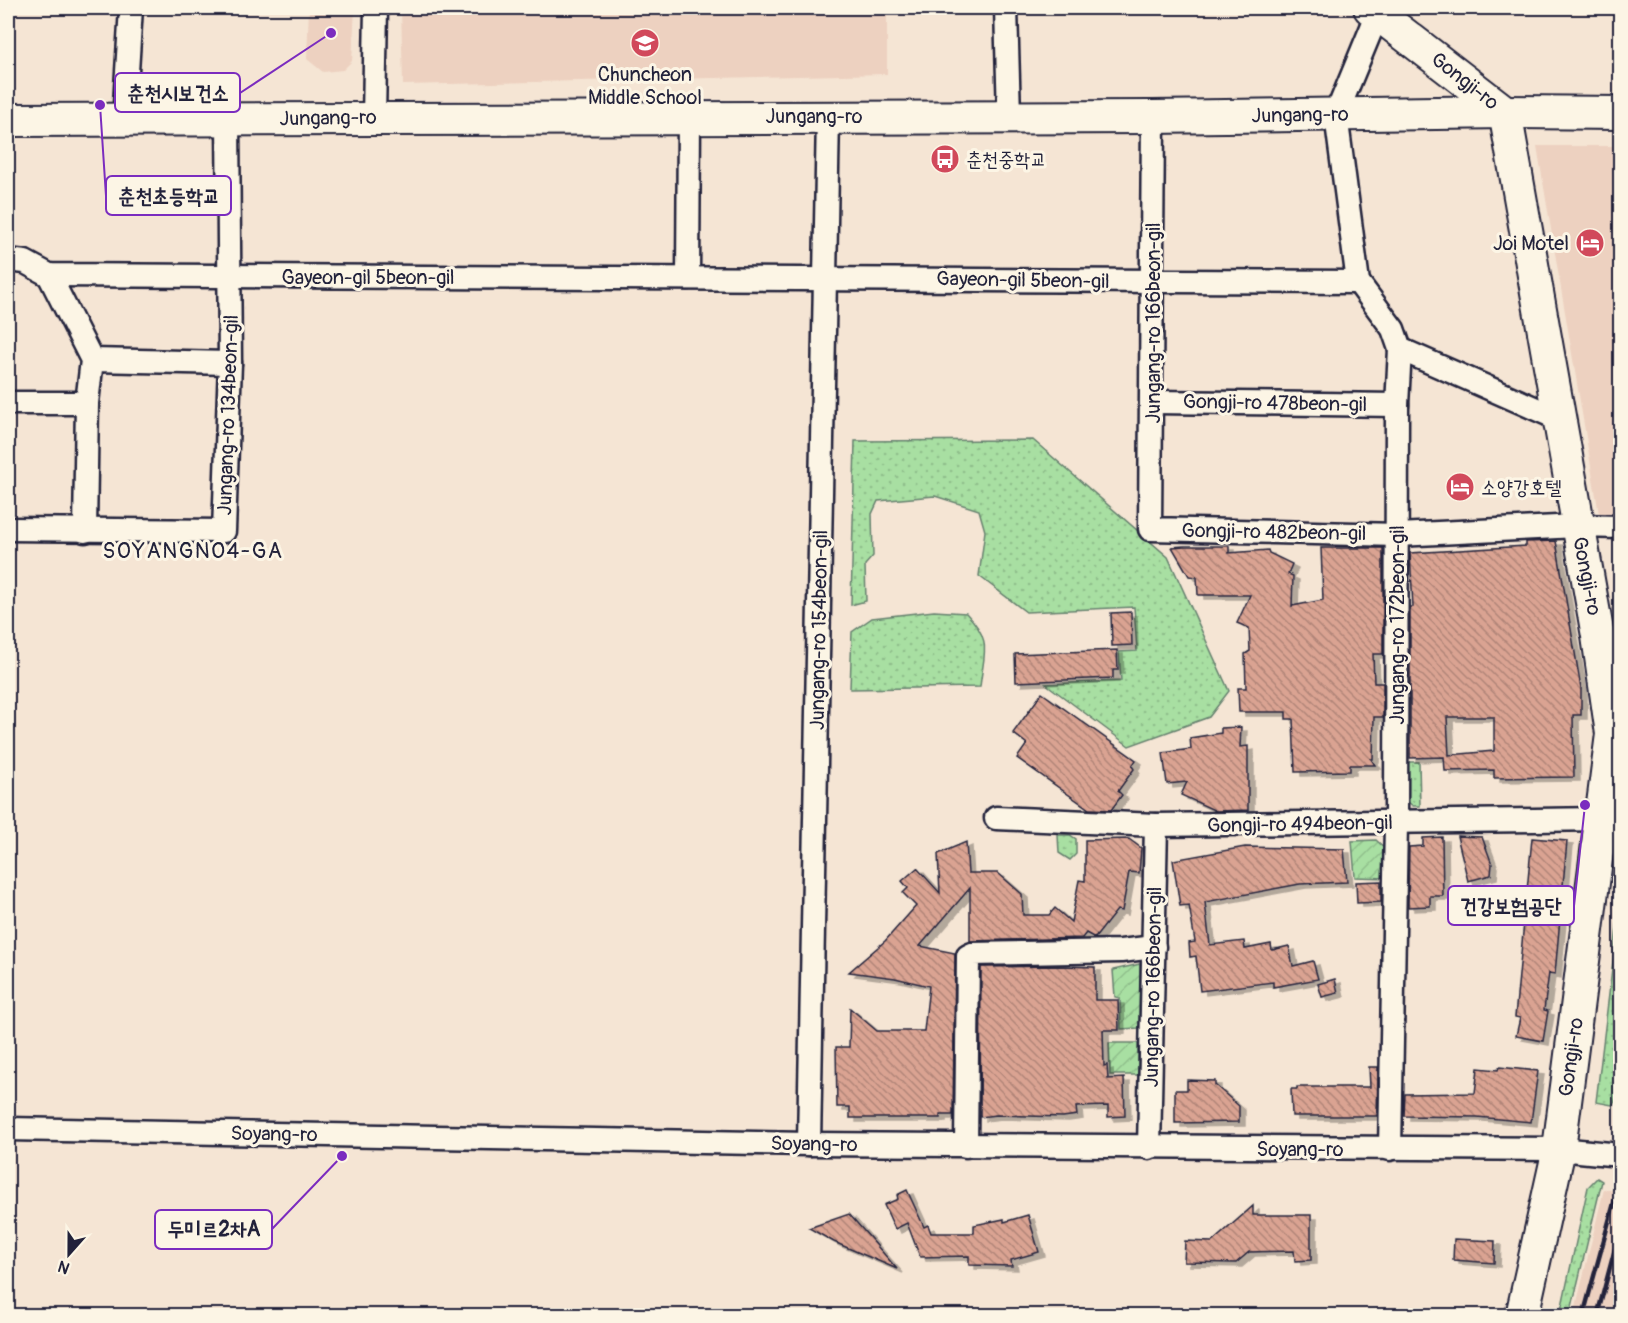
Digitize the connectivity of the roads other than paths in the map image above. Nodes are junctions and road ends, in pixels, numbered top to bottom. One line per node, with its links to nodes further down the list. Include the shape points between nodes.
1 (131, 8): 13 (street)
2 (376, 8): 12 (street)
3 (1006, 8): 10 (street)
4 (1376, 9): 5 (street, Gongji-ro); 7 (street)
5 (1505, 111): 6 (street, Jungang-ro); 7 (street, Jungang-ro); 30 (street, Gongji-ro)
6 (1620, 114)
7 (1336, 115): 11 (street, Jungang-ro); 22 (street, Jungang-ro 172beon-gil)
8 (689, 116): 9 (street, Jungang-ro); 12 (street, Jungang-ro); 19 (street)
9 (828, 116): 10 (street, Jungang-ro); 20 (street, Jungang-ro 154beon-gil)
10 (1009, 116): 11 (street, Jungang-ro)
11 (1153, 117): 21 (street, Jungang-ro 166beon-gil)
12 (374, 118): 14 (street, Jungang-ro)
13 (124, 119): 14 (street, Jungang-ro); 15 (street, Jungang-ro)
14 (228, 119): 18 (street, Jungang-ro 134beon-gil)
15 (8, 120)
16 (8, 260): 17 (street, Gayeon-gil 5beon-gil, via 25,262)
17 (49, 275): 18 (street, Gayeon-gil 5beon-gil); 24 (street)
18 (231, 277): 19 (street, Gayeon-gil 5beon-gil); 25 (street, Jungang-ro 134beon-gil)
19 (687, 278): 20 (street, Gayeon-gil 5beon-gil)
20 (826, 278): 21 (street, Gayeon-gil 5beon-gil); 43 (street, Jungang-ro 154beon-gil)
21 (1154, 282): 22 (street, Gayeon-gil 5beon-gil); 26 (street, Jungang-ro 166beon-gil)
22 (1358, 282): 23 (street, Jungang-ro 172beon-gil, via 1393,329)
23 (1400, 349): 29 (street, Jungang-ro 172beon-gil); 30 (street)
24 (92, 360): 25 (street); 28 (street)
25 (230, 363): 35 (street, Jungang-ro 134beon-gil, via 224,531)
26 (1153, 402): 29 (street, Gongji-ro 478beon-gil); 34 (street, Jungang-ro 166beon-gil)
27 (8, 403): 28 (street)
28 (87, 403): 35 (street)
29 (1397, 405): 36 (street, Jungang-ro 172beon-gil)
30 (1559, 419): 31 (street, Gongji-ro)
31 (1577, 526): 32 (street, Gongji-ro 482beon-gil); 36 (street, Gongji-ro 482beon-gil); 38 (street, Gongji-ro, via 1612,734)
32 (1620, 527)
33 (8, 529): 35 (street, Jungang-ro 134beon-gil)
34 (1150, 529): 36 (street, Gongji-ro 482beon-gil)
35 (85, 531)
36 (1398, 535): 39 (street, Jungang-ro 172beon-gil)
37 (996, 818): 40 (street, Gongji-ro 494beon-gil)
38 (1603, 819): 39 (street, Gongji-ro 494beon-gil); 47 (street, Gongji-ro)
39 (1396, 823): 40 (street, Gongji-ro 494beon-gil); 46 (street, Jungang-ro 172beon-gil)
40 (1156, 825): 41 (street, Jungang-ro 166beon-gil)
41 (1154, 946): 44 (street, via 1121,951 968,956); 45 (street, Jungang-ro 166beon-gil)
42 (8, 1129): 43 (street, Soyang-ro)
43 (808, 1144): 44 (street, Soyang-ro)
44 (966, 1146): 45 (street, Soyang-ro)
45 (1149, 1148): 46 (street, Soyang-ro)
46 (1390, 1149): 47 (street, Soyang-ro)
47 (1558, 1149): 48 (street, Soyang-ro); 49 (street, Gongji-ro)
48 (1620, 1155)
49 (1522, 1316)

